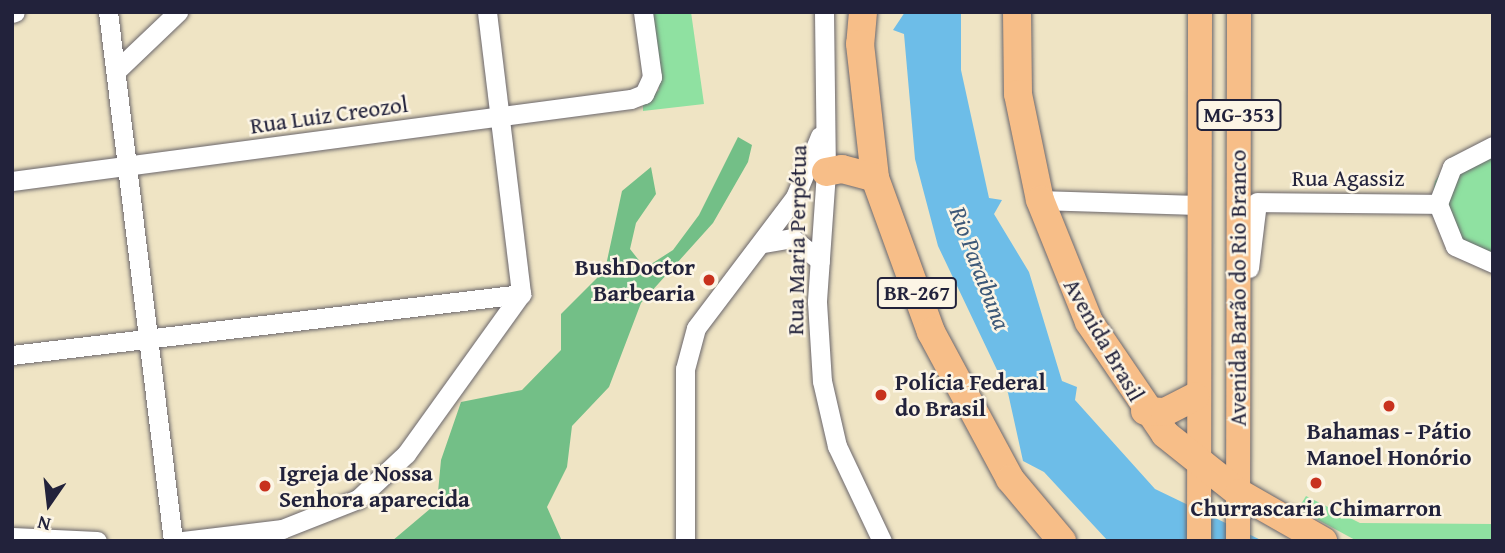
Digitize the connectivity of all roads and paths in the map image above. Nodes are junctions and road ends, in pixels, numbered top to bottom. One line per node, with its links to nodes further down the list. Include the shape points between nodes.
1 (108, 12): 10 (street)
2 (178, 12): 10 (street)
3 (487, 12): 11 (street)
4 (643, 12): 11 (street, Rua Luiz Creozol, via 649,87 631,99)
5 (824, 12): 12 (street, Rua Maria Perpétua)
6 (863, 12): 16 (highway, BR-267)
7 (1017, 12): 19 (highway, Avenida Brasil, via 1018,94)
8 (1200, 12): 22 (main road, Avenida Barão do Rio Branco)
9 (1239, 12): 27 (main road, Avenida Barão do Rio Branco / MG-353)
10 (116, 71): 14 (street)
11 (499, 115): 14 (street, Rua Luiz Creozol); 26 (street)
12 (824, 125): 15 (street, Rua Maria Perpétua); 18 (street)
13 (1493, 146): 20 (street, via 1452,167)
14 (127, 167): 17 (street, Rua Luiz Creozol); 28 (street)
15 (826, 172): 16 (highway, via 842,169); 21 (street, Rua Maria Perpétua)
16 (875, 178): 41 (highway, BR-267, via 931,331 979,426 1010,479)
17 (12, 181)
18 (795, 197): 21 (street, via 807,209); 23 (street)
19 (1040, 200): 22 (street); 31 (highway, Avenida Brasil, via 1089,322)
20 (1438, 204): 25 (street, via 1455,246); 27 (street, Rua Agassiz, via 1257,202 1247,307)
21 (824, 205): 24 (street, Rua Maria Perpétua)
22 (1196, 205): 30 (main road, Avenida Barão do Rio Branco)
23 (764, 243): 24 (street, via 792,238); 39 (street, via 696,328 688,359)
24 (820, 261): 40 (street, Rua Maria Perpétua, via 819,340 833,431)
25 (1493, 263)
26 (521, 294): 28 (street); 38 (street, via 406,454 358,499 282,529)
27 (1235, 337): 33 (main road, Avenida Barão do Rio Branco / MG-353)
28 (150, 339): 29 (street); 37 (street)
29 (12, 355)
30 (1195, 397): 31 (highway, via 1165,412); 32 (main road, Avenida Barão do Rio Branco)
31 (1145, 411): 32 (highway, Avenida Brasil)
32 (1198, 474): 33 (highway, Avenida Brasil); 42 (main road, Avenida Barão do Rio Branco)
33 (1239, 493): 34 (main road, Avenida Barão do Rio Branco / MG-353); 43 (highway, Avenida Brasil)
34 (1238, 531)
35 (12, 537): 36 (street)
36 (97, 541)
37 (173, 541)
38 (183, 541)
39 (685, 541)
40 (881, 541)
41 (1062, 541)
42 (1199, 541)
43 (1322, 541)

